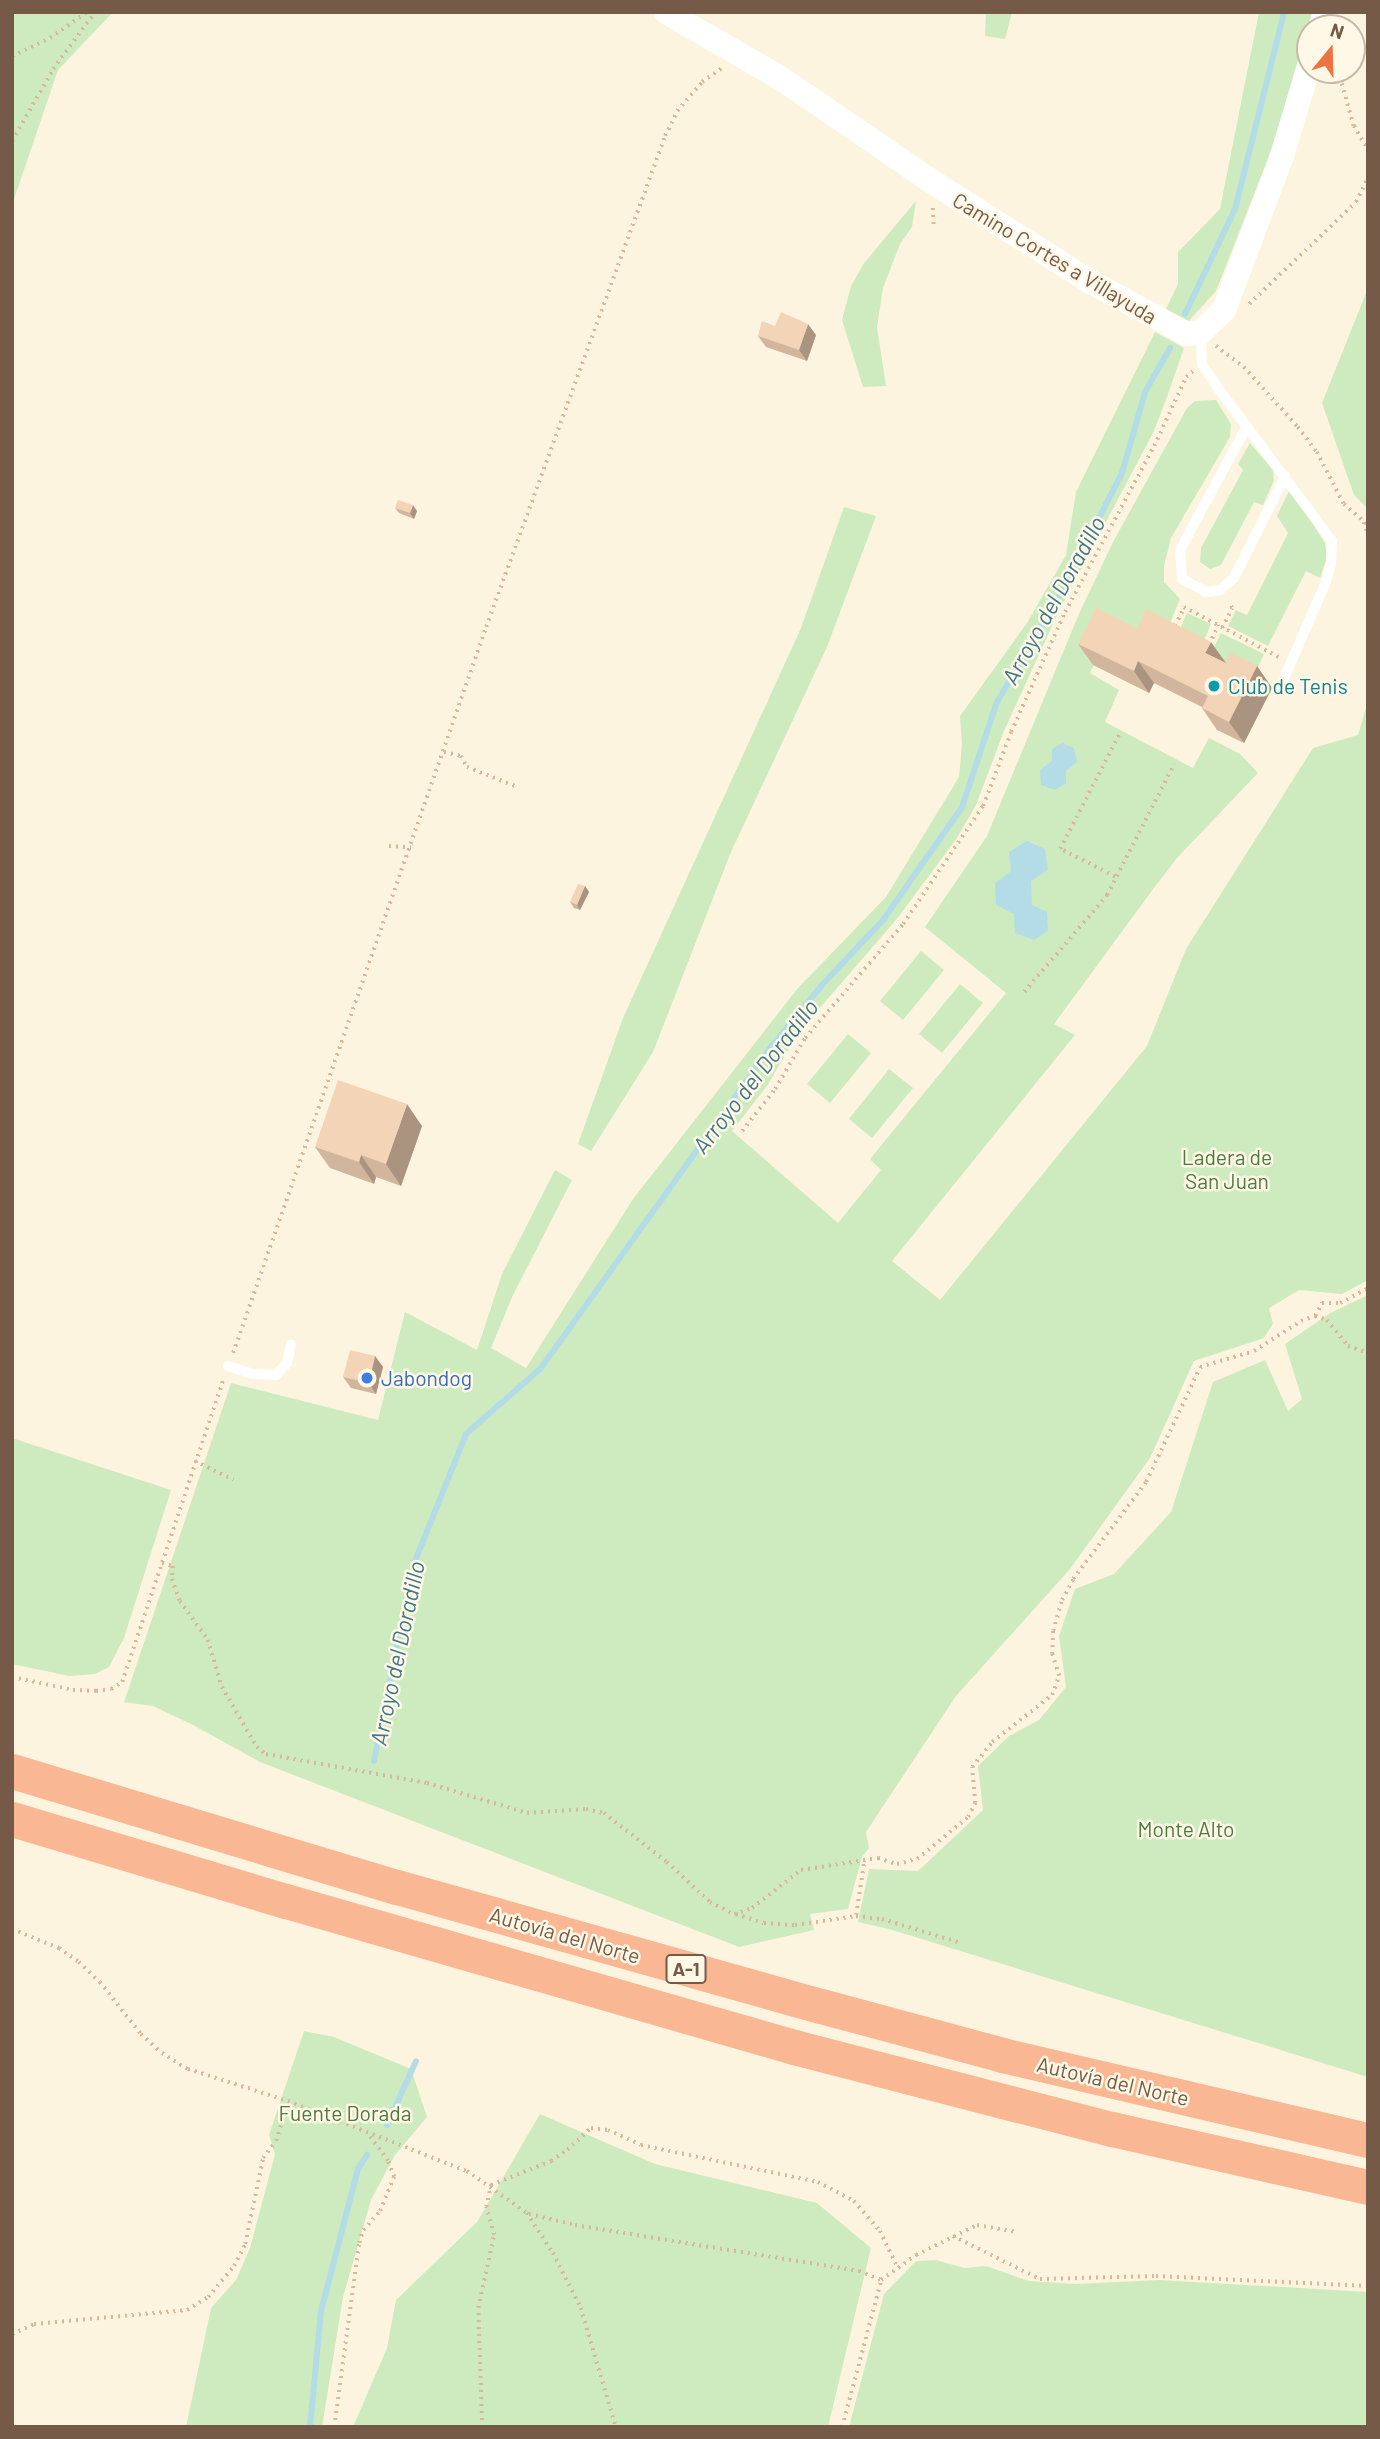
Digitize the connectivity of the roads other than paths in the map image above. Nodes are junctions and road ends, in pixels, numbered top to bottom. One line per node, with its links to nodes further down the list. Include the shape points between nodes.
1 (666, 12): 3 (street, Camino Cortes a Villayuda, via 743,55 1091,282 1174,330)
2 (1303, 84): 3 (street, via 1282,156 1224,310)
3 (1202, 335): 4 (lane, via 1202,364)
4 (1247, 426): 5 (lane); 5 (lane, via 1180,550 1182,579 1206,592 1220,590 1234,578)
5 (1285, 476): 6 (lane, via 1332,541 1326,582)
6 (1285, 676)
7 (291, 1344): 8 (lane, via 287,1363 276,1375)
8 (228, 1366)
9 (12, 1772): 11 (highway, Autovía del Norte / A-1, via 795,1999 1002,2055)
10 (12, 1819): 12 (highway, A-1, via 794,2047 1098,2125)
11 (1368, 2140)
12 (1368, 2187)

